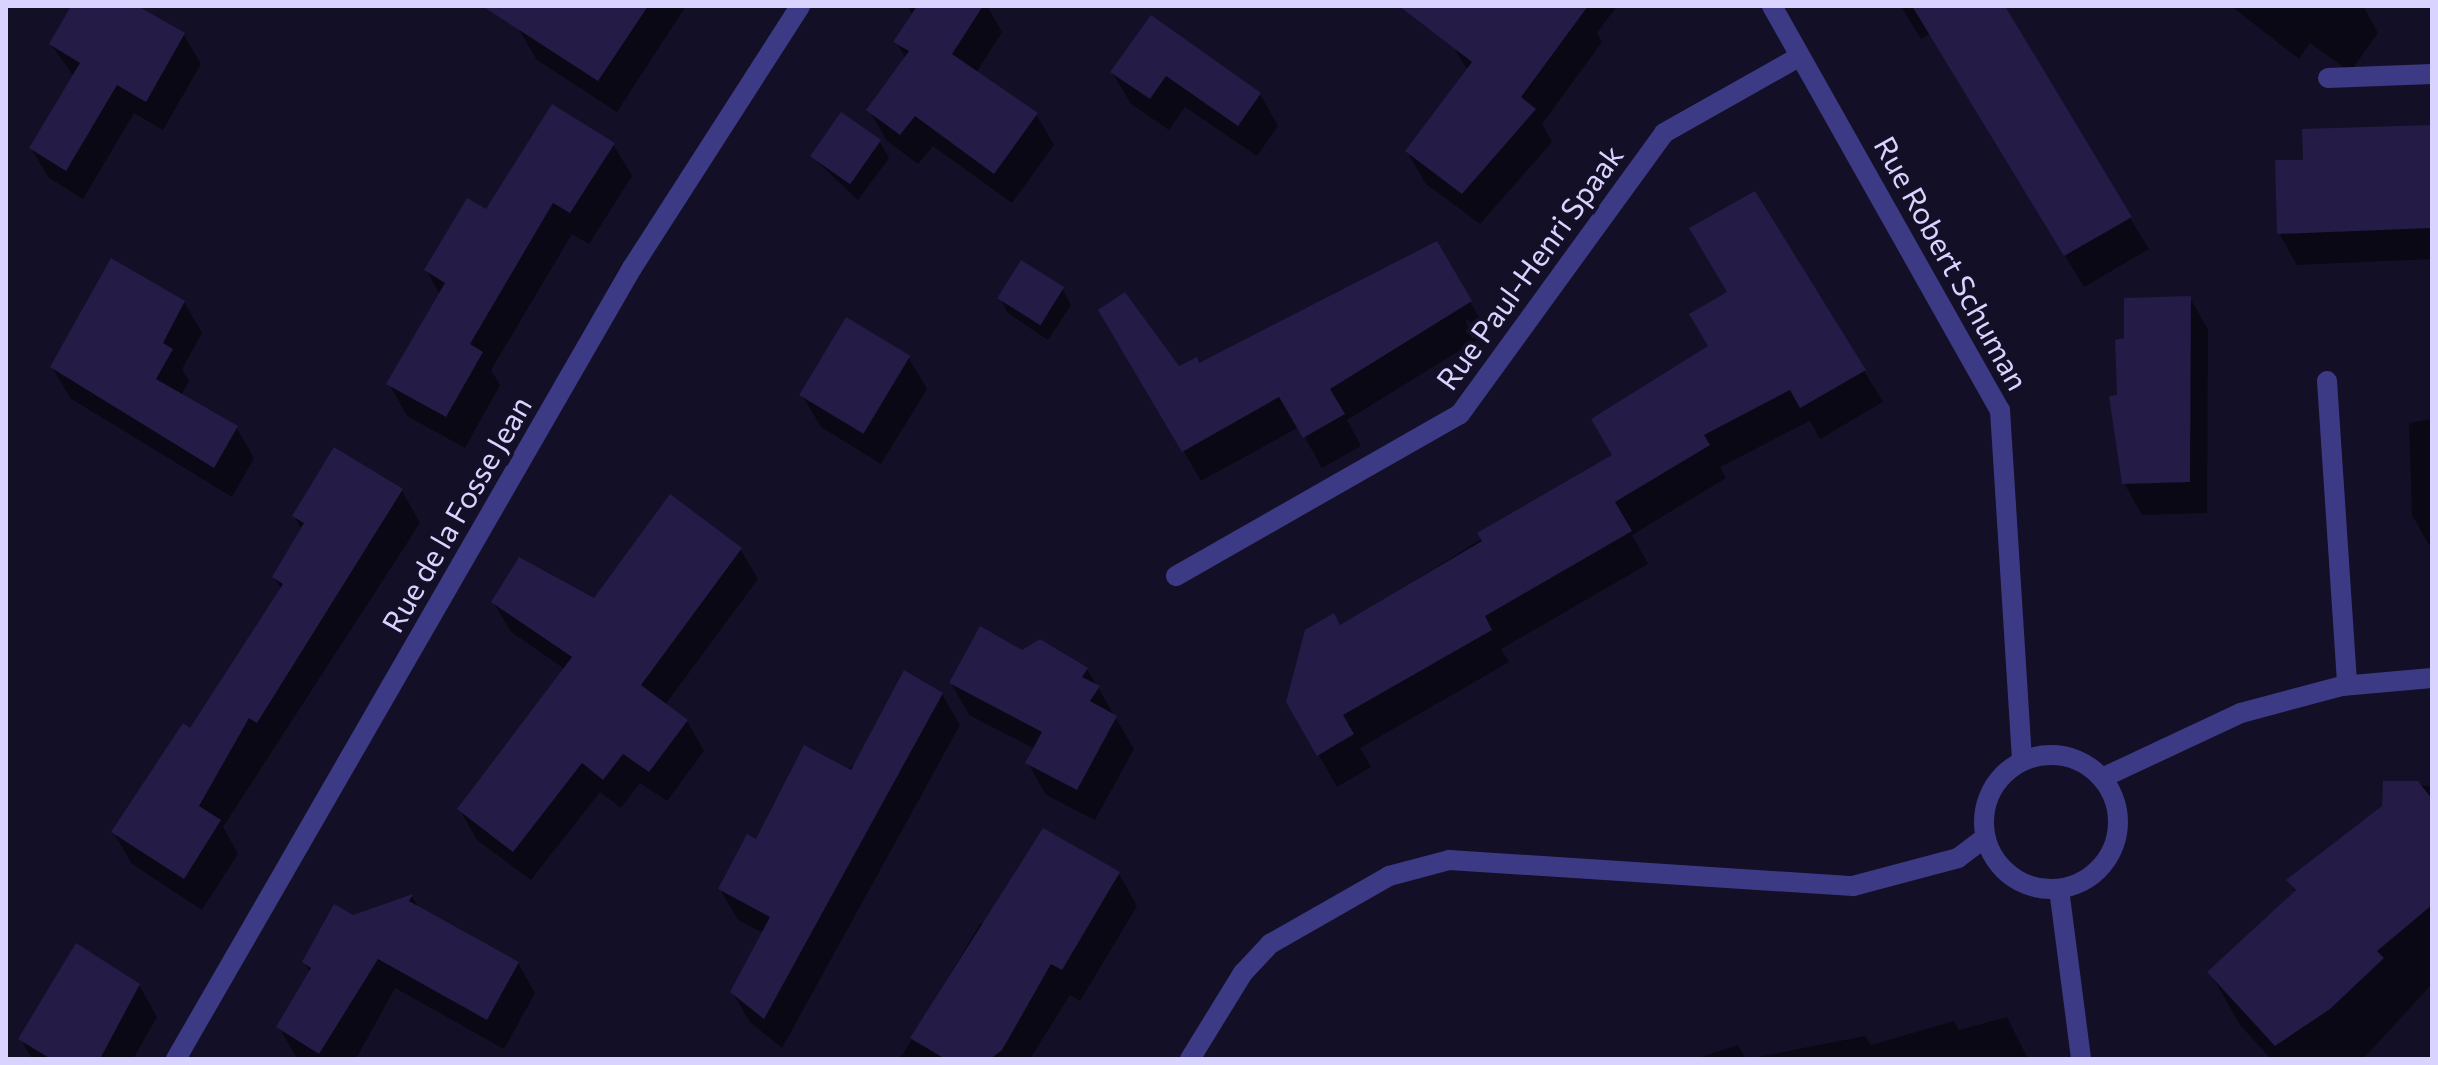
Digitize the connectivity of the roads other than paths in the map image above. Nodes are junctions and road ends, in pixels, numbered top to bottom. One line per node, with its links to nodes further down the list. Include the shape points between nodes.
1 (800, 6): 14 (street, Rue de la Fosse Jean, via 632,268)
2 (1772, 6): 3 (street, Rue Robert Schuman)
3 (1799, 57): 7 (street, Rue Paul-Henri Spaak, via 1664,133 1460,414); 10 (street, Rue Robert Schuman, via 2000,410)
4 (2432, 74): 5 (street)
5 (2328, 78)
6 (2327, 381): 9 (street)
7 (1176, 576)
8 (2432, 678): 9 (street)
9 (2347, 685): 11 (street, via 2228,718)
10 (2022, 761): 11 (street, via 2065,756); 12 (street, via 1990,793)
11 (2102, 778): 13 (street, via 2118,815 2109,856 2087,877)
12 (1985, 838): 13 (street, via 2005,871); 15 (street, via 1958,858 1853,886 1449,860 1389,876 1270,944 1243,973)
13 (2059, 889): 16 (street)
14 (176, 1059)
15 (1190, 1059)
16 (2081, 1059)

